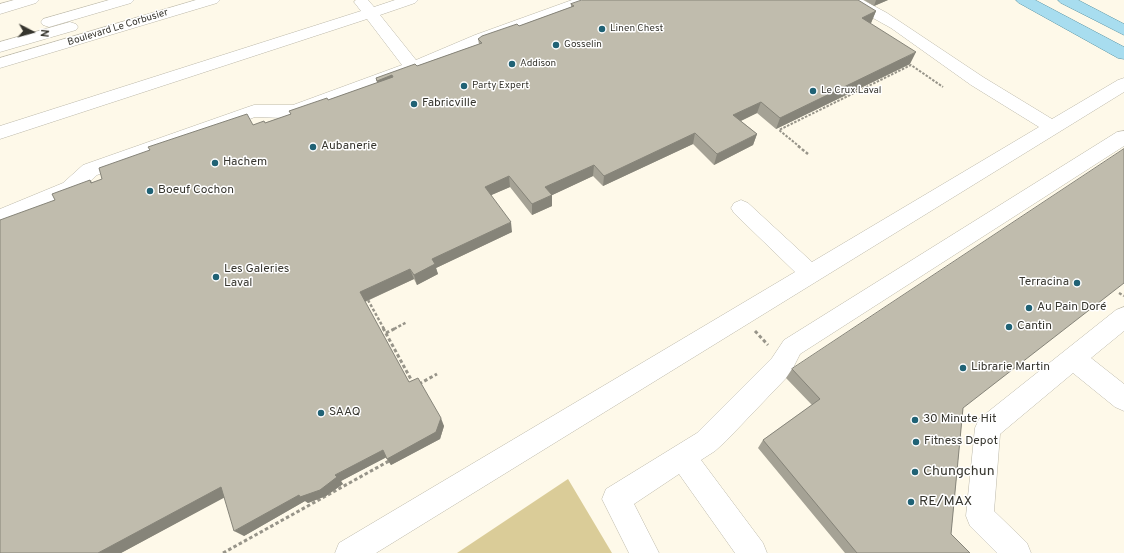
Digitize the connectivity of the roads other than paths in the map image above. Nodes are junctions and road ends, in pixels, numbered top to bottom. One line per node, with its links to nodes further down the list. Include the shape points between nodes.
1 (32, 0): 12 (street)
2 (126, 0): 14 (street)
3 (162, 0): 15 (street, Boulevard Le Corbusier)
4 (178, 0): 16 (street, Boulevard Le Corbusier)
5 (212, 0): 18 (street, Boulevard Le Corbusier)
6 (410, 0): 11 (street)
7 (586, 0): 19 (street)
8 (851, 0): 21 (street, via 866,7)
9 (1024, 0): 17 (main road)
10 (1066, 0): 13 (main road)
11 (366, 6): 19 (street); 22 (street)
12 (0, 8)
13 (1121, 26)
14 (0, 36)
15 (0, 47)
16 (0, 52)
17 (1124, 54)
18 (0, 63)
19 (412, 66): 25 (street, via 296,110 254,111 90,170 70,188)
20 (1119, 93): 21 (street)
21 (1053, 128): 26 (street)
22 (0, 133)
23 (1124, 137): 30 (street, via 792,347 784,361 717,432)
24 (741, 208): 26 (street)
25 (0, 218)
26 (811, 274): 31 (street)
27 (1124, 316): 28 (street)
28 (1073, 358): 29 (street); 34 (street, via 988,428 980,516)
29 (1124, 399)
30 (682, 457): 32 (street, via 616,499); 33 (street)
31 (349, 553)
32 (645, 553)
33 (753, 553)
34 (1017, 553)

